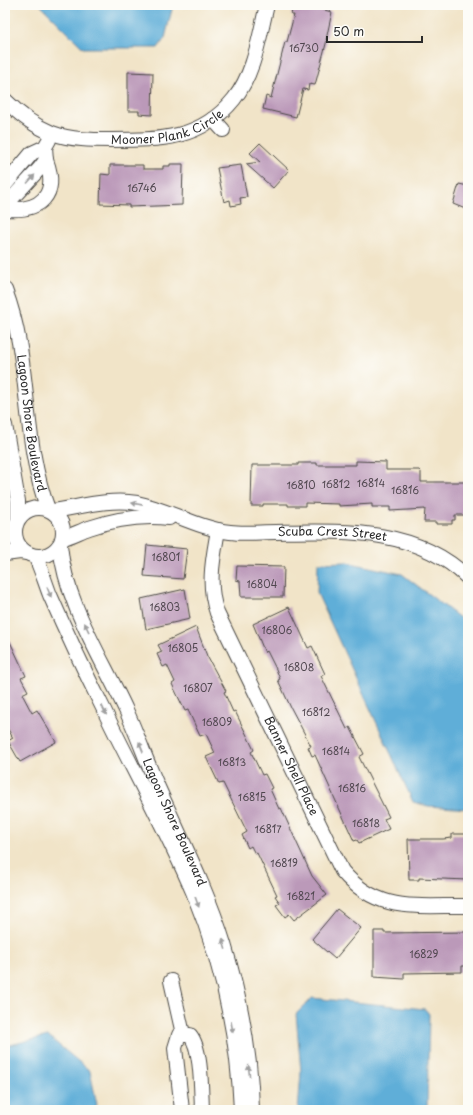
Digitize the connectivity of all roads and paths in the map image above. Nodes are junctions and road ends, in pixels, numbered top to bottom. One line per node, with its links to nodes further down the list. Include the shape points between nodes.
1 (267, 5): 3 (street, Mooner Plank Circle, via 247,79 233,100)
2 (5, 100): 5 (street, Mooner Plank Circle, via 28,120)
3 (213, 119): 4 (street); 5 (street, Mooner Plank Circle, via 188,132 161,140 93,140)
4 (223, 130)
5 (53, 133): 6 (street)
6 (45, 153): 7 (street, via 32,153); 8 (street, one-way to 6, via 34,177); 8 (street, via 51,181 45,199 26,209)
7 (5, 185)
8 (5, 208)
9 (5, 290): 11 (street, Lagoon Shore Boulevard, via 18,336 41,487)
10 (5, 425): 13 (street, via 18,501)
11 (50, 510): 12 (street, Scuba Crest Street, one-way to 11, via 151,507 125,502 106,502); 13 (street, via 28,510); 15 (street, via 62,523)
12 (187, 521): 14 (street, Scuba Crest Street); 15 (street, Scuba Crest Street, via 153,517 126,519 90,528)
13 (13, 524): 17 (street, via 18,544)
14 (218, 530): 18 (street, Scuba Crest Street, via 244,533 348,532 385,536 436,554); 19 (street, Banner Shell Place, via 211,579 217,612 342,871 367,894 386,902)
15 (62, 542): 17 (street, via 49,554); 25 (street, Lagoon Shore Boulevard, one-way to 15, via 244,1032 224,943 126,710 76,605 62,564)
16 (5, 554): 17 (street)
17 (31, 554): 24 (street, Lagoon Shore Boulevard, one-way to 24, via 198,904 227,1001)
18 (466, 571)
19 (468, 906)
20 (170, 980): 21 (street)
21 (182, 1034): 22 (street, via 176,1040 175,1048); 23 (street, via 190,1035 194,1040)
22 (182, 1110)
23 (202, 1110)
24 (241, 1110)
25 (252, 1110)

